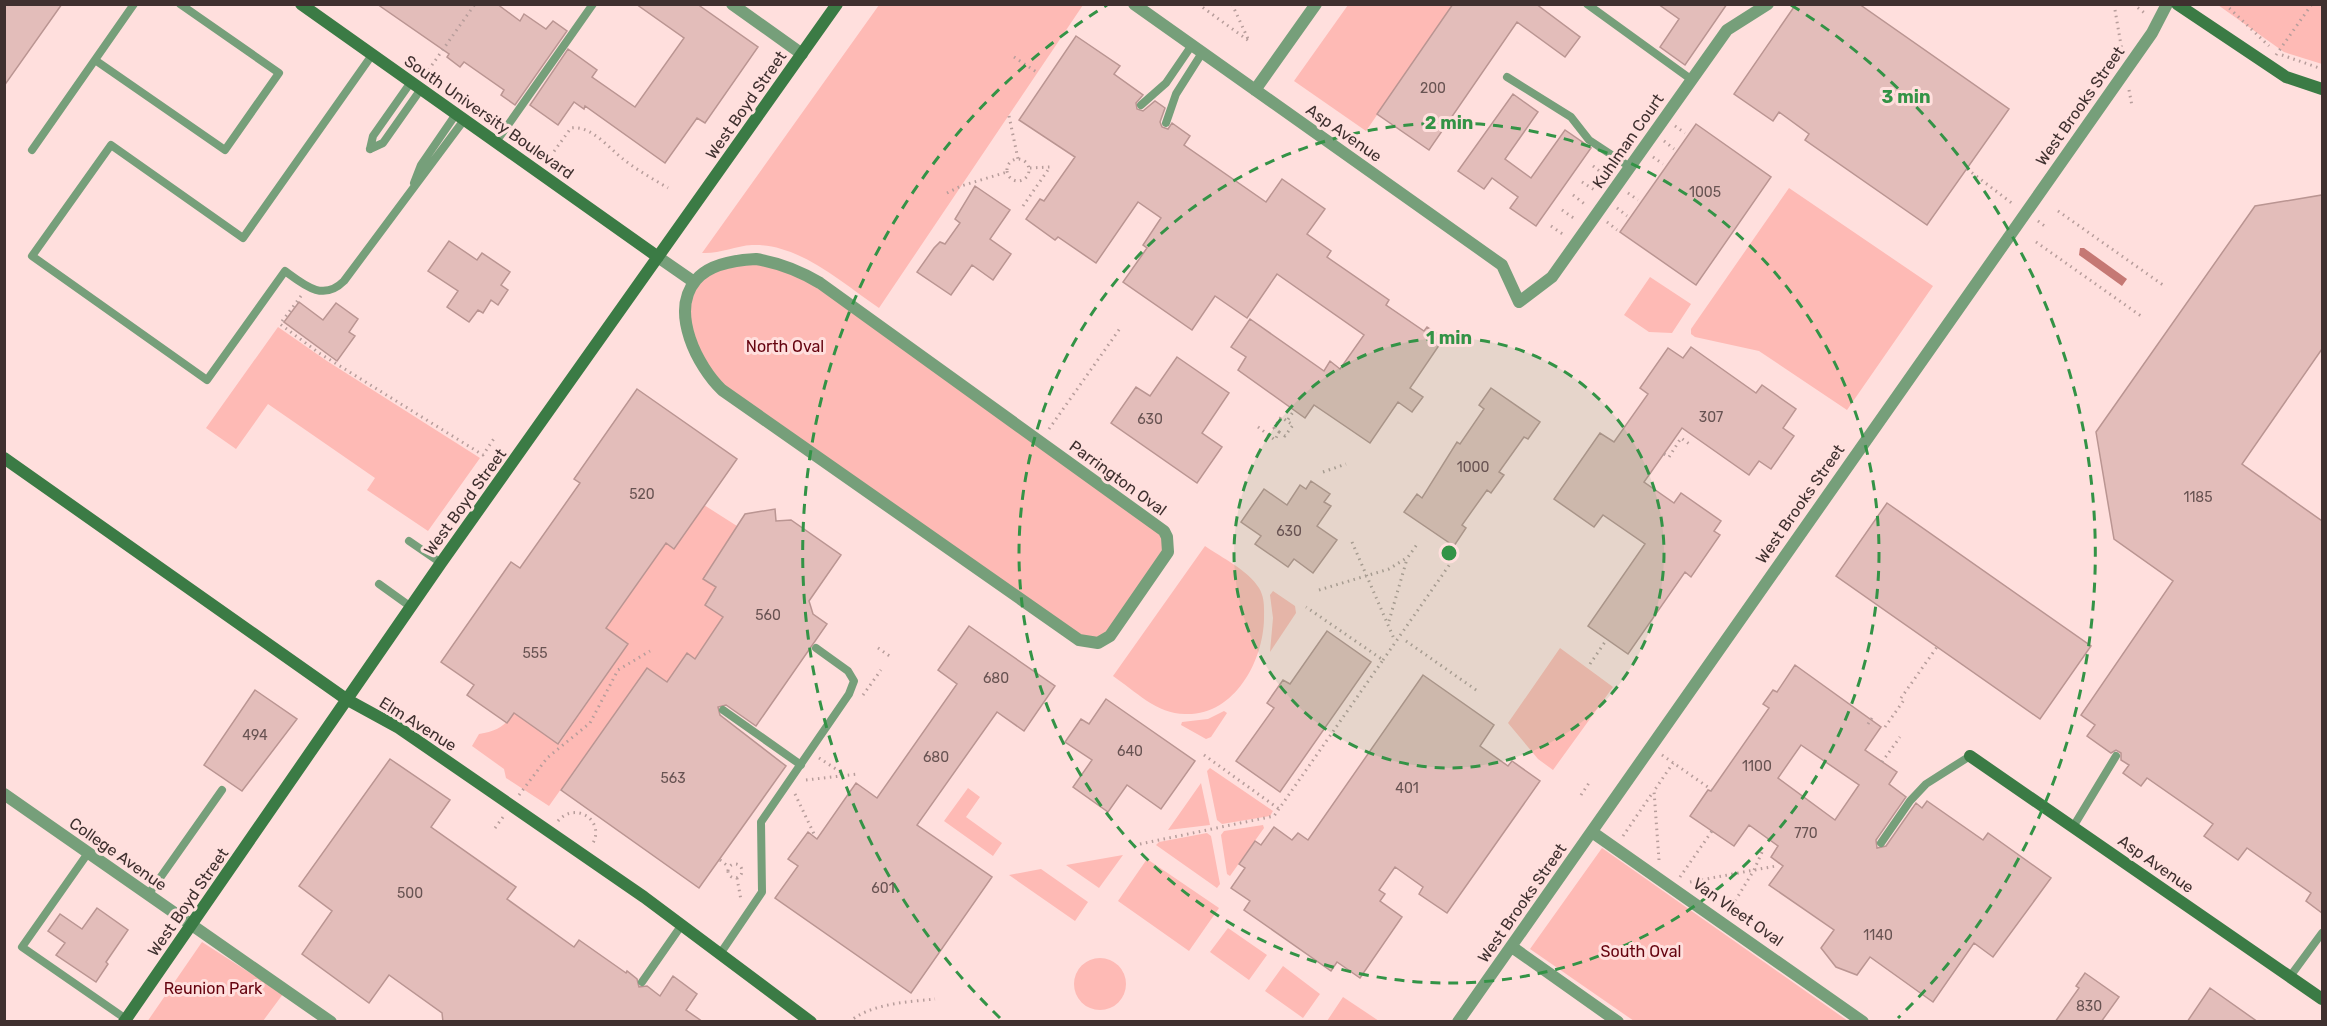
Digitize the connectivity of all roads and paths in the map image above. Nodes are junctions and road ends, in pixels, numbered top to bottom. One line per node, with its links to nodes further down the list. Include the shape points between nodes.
1 (134, 4): 23 (lane)
2 (180, 4): 23 (lane, via 279,73 225,150)
3 (301, 4): 21 (street, South University Boulevard)
4 (475, 4): 29 (path)
5 (593, 4): 38 (lane)
6 (732, 4): 20 (street)
7 (837, 4): 20 (street, West Boyd Street)
8 (1134, 4): 18 (street, Asp Avenue)
9 (1198, 4): 10 (path, via 1249,40)
10 (1232, 4)
11 (1316, 4): 31 (street)
12 (1587, 4): 28 (lane)
13 (1768, 4): 28 (street, Kuhlman Court, via 1727,30)
14 (2167, 4): 62 (street, West Brooks Street, via 2152,33)
15 (2177, 4): 24 (street)
16 (2225, 4): 19 (path)
17 (2312, 4): 19 (path)
18 (1197, 49): 31 (street, Asp Avenue); 32 (lane); 35 (lane)
19 (2278, 52): 24 (path); 25 (path)
20 (802, 54): 71 (street, West Boyd Street)
21 (372, 55): 29 (street, South University Boulevard); 74 (lane, via 243,238 111,145 32,256 207,380 285,271)
22 (1014, 57): 26 (path)
23 (95, 60): 39 (lane)
24 (2268, 67): 30 (street)
25 (2322, 69)
26 (1038, 73)
27 (1507, 77): 45 (lane, via 1571,117 1589,140)
28 (1692, 80): 45 (street, Kuhlman Court)
29 (416, 86): 29 (lane, via 373,136 370,149 383,143); 34 (street, South University Boulevard)
30 (2322, 89)
31 (1255, 90): 75 (street, Asp Avenue, via 1502,265)
32 (1140, 105)
33 (1009, 116): 41 (path)
34 (460, 117): 38 (street, South University Boulevard); 74 (lane, via 421,165 414,185 337,289 321,292)
35 (1166, 123)
36 (1671, 123): 37 (path)
37 (1685, 133)
38 (496, 142): 71 (street, South University Boulevard)
39 (32, 150)
40 (1649, 155): 43 (path)
41 (1018, 159): 46 (path); 48 (path)
42 (545, 163): 51 (path, via 574,127 596,136 624,160)
43 (1663, 164)
44 (1593, 166): 49 (path)
45 (1630, 167): 75 (street, Kuhlman Court, via 1552,277)
46 (1029, 168): 48 (path, via 1021,181 1012,179); 59 (path, via 1050,167)
47 (1967, 169): 62 (path)
48 (1007, 172): 54 (path)
49 (1608, 177)
50 (1582, 182): 53 (path)
51 (668, 188)
52 (1624, 190): 56 (path)
53 (1597, 192)
54 (947, 194)
55 (1573, 195): 57 (path)
56 (1638, 200)
57 (1587, 206)
58 (1613, 206): 63 (path)
59 (1023, 207)
60 (1562, 210): 65 (path)
61 (2058, 211): 73 (path)
62 (2025, 212): 67 (path); 118 (street, West Brooks Street)
63 (1627, 216)
64 (1603, 219): 68 (path)
65 (1577, 220)
66 (1551, 225): 69 (path)
67 (2046, 227)
68 (1617, 230)
69 (1566, 236)
70 (2036, 242): 76 (path)
71 (658, 257): 72 (street); 93 (street, West Boyd Street)
72 (694, 282): 72 (street, Parrington Oval, via 687,309 691,342 697,358 722,390 1079,640 1098,643 1110,636 1168,552 1167,537 1156,525 802,272 775,262 742,260 711,269)
73 (2163, 285)
74 (307, 287): 83 (path, via 280,324 319,353 483,455)
75 (1519, 302)
76 (2141, 316)
77 (1121, 327): 81 (path)
78 (1293, 412): 79 (path)
79 (1287, 421): 82 (path, via 1281,417 1274,428); 82 (path, via 1293,425 1285,436)
80 (1257, 427): 82 (path, via 1275,440)
81 (1049, 429)
82 (1279, 432)
83 (495, 437)
84 (1692, 446): 85 (path, via 1681,438 1669,457)
85 (1664, 454)
86 (4, 458): 112 (street, Elm Avenue)
87 (1346, 464): 88 (path)
88 (1323, 472)
89 (408, 540): 93 (lane)
90 (1352, 542): 95 (path)
91 (1418, 543): 92 (path)
92 (1408, 557): 95 (path); 100 (path)
93 (441, 563): 98 (street, West Boyd Street)
94 (1450, 564): 102 (path)
95 (1368, 576): 97 (path); 100 (path)
96 (379, 584): 98 (lane)
97 (1319, 590)
98 (411, 607): 112 (street, West Boyd Street)
99 (1306, 607): 109 (path)
100 (1388, 622): 102 (path)
101 (1607, 639): 110 (path)
102 (1395, 641): 109 (path)
103 (1406, 641): 111 (path)
104 (1936, 646): 116 (path)
105 (816, 648): 124 (lane, via 848,671 854,681)
106 (878, 648): 108 (path)
107 (650, 651): 138 (path, via 618,670 590,723 547,758)
108 (891, 657)
109 (1383, 660): 139 (path)
110 (1590, 664)
111 (1479, 692)
112 (346, 699): 138 (street, Elm Avenue, via 399,728); 163 (street, West Boyd Street)
113 (723, 710): 124 (lane)
114 (1872, 718): 115 (path)
115 (1868, 724)
116 (1885, 727)
117 (1900, 737): 122 (path)
118 (1650, 747): 123 (path); 144 (street, West Brooks Street)
119 (1204, 755): 139 (path)
120 (1970, 756): 141 (street, Asp Avenue); 148 (lane, via 1926,784)
121 (2116, 756): 141 (lane)
122 (1882, 762)
123 (1673, 763): 132 (path); 133 (path)
124 (801, 765): 167 (lane, via 761,822 762,892)
125 (814, 765): 128 (path, via 819,758 842,773)
126 (809, 772): 129 (path)
127 (858, 774): 128 (path)
128 (840, 776): 129 (path)
129 (804, 780): 134 (path)
130 (1591, 780): 136 (path)
131 (222, 790): 160 (lane)
132 (1712, 790)
133 (1654, 791): 146 (path); 153 (path)
134 (794, 793): 137 (path); 145 (path)
135 (4, 794): 151 (street, College Avenue)
136 (1581, 795)
137 (789, 802)
138 (511, 806): 142 (path); 164 (street, Elm Avenue)
139 (1279, 809): 149 (path, via 1274,816)
140 (561, 818): 147 (path, via 577,811 586,814 595,826)
141 (2073, 827): 168 (street, Asp Avenue)
142 (495, 828)
143 (1712, 831): 157 (path)
144 (1592, 832): 166 (street, West Brooks Street); 179 (street, Van Vleet Oval)
145 (815, 836)
146 (1622, 837)
147 (595, 841)
148 (1881, 843)
149 (1140, 844)
150 (1763, 849): 156 (path)
151 (88, 853): 160 (street, College Avenue); 173 (lane, via 22,946)
152 (720, 860): 155 (path)
153 (1659, 862)
154 (1776, 866): 156 (path)
155 (729, 867): 158 (path, via 729,875); 158 (path, via 741,866 742,873)
156 (1754, 870): 159 (path); 162 (path)
157 (1680, 877)
158 (737, 878): 161 (path)
159 (1688, 882)
160 (148, 896): 163 (street, College Avenue)
161 (742, 905)
162 (1729, 911)
163 (192, 926): 173 (street, West Boyd Street); 174 (street, College Avenue)
164 (681, 926): 167 (street, Elm Avenue); 169 (lane)
165 (2322, 933): 168 (lane)
166 (1512, 947): 177 (street, West Brooks Street); 178 (street)
167 (720, 954): 172 (street, Elm Avenue)
168 (2289, 978): 171 (street, Asp Avenue)
169 (642, 982)
170 (936, 999): 176 (path, via 891,1005)
171 (2322, 999)
172 (797, 1017): 175 (street, Elm Avenue)
173 (125, 1020)
174 (331, 1022)
175 (812, 1022)
176 (849, 1022)
177 (1458, 1022)
178 (1618, 1022)
179 (1863, 1022)

